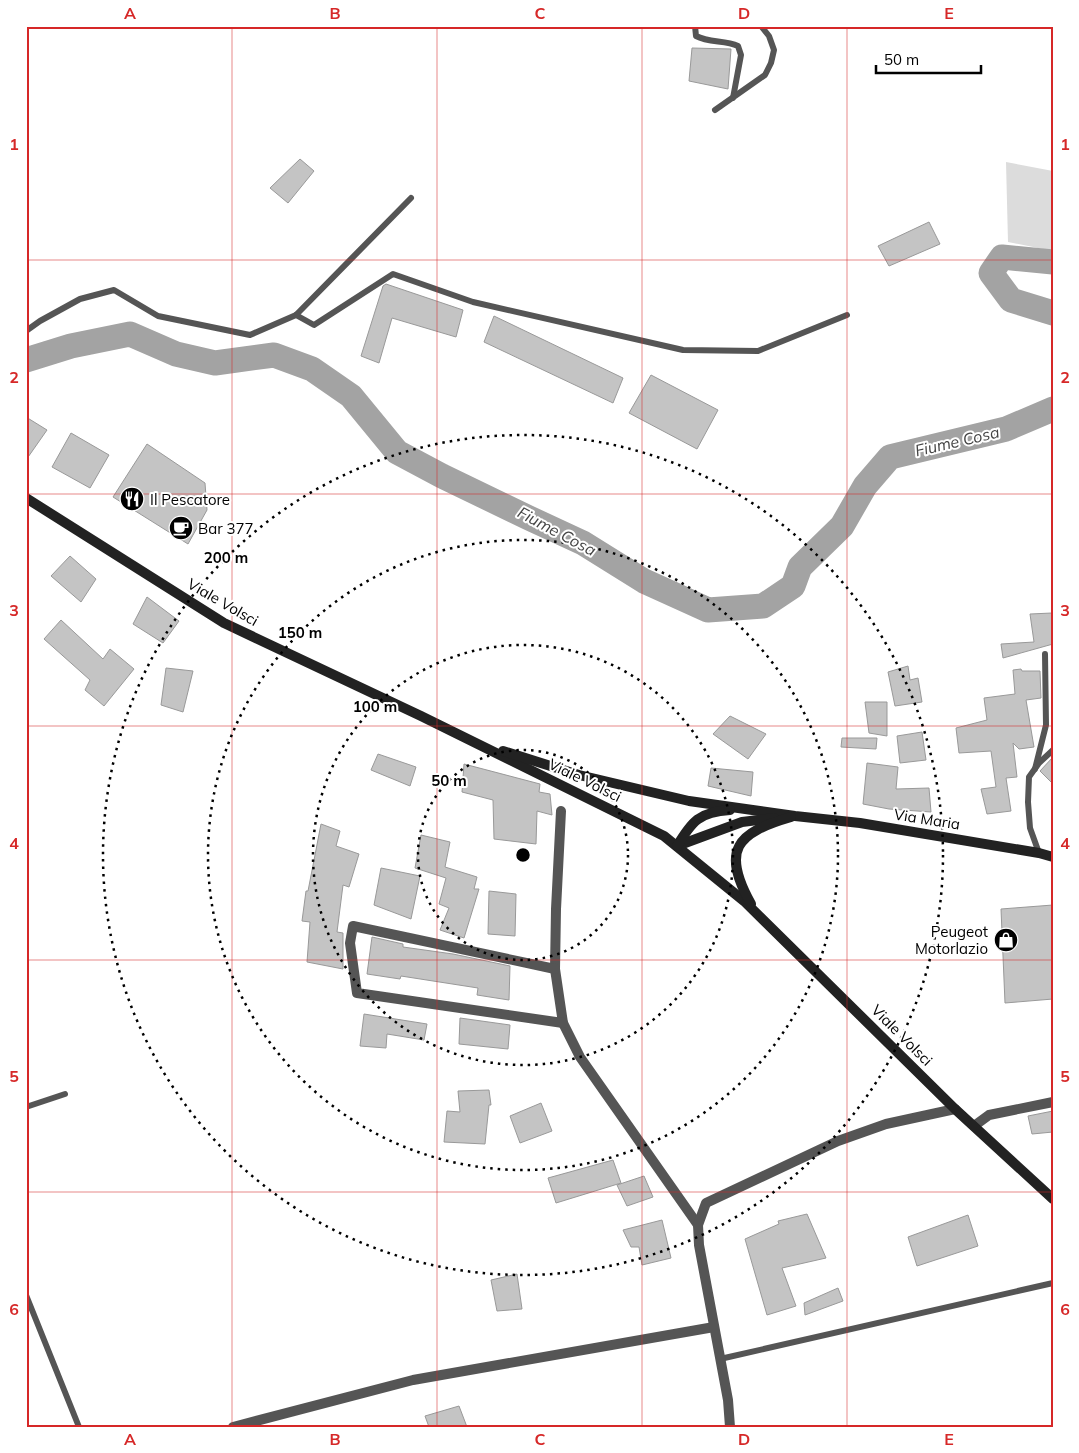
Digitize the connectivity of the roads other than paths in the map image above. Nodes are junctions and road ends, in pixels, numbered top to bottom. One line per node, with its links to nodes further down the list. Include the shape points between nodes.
1 (695, 26): 3 (lane, via 696,36 702,39 738,46 741,55)
2 (761, 26): 3 (lane, via 774,50 771,63 765,75)
3 (733, 98): 4 (lane)
4 (715, 110)
5 (411, 198): 6 (lane)
6 (296, 315): 7 (lane, via 314,325 393,274 473,302 683,350 758,351); 8 (lane, via 250,335 158,316 114,290 80,299)
7 (846, 315)
8 (26, 331)
9 (26, 498): 11 (main road, Viale Volsci, via 224,623)
10 (1045, 654): 13 (lane, via 1046,724)
11 (477, 743): 14 (main road, via 614,785 689,801); 17 (main road, Viale Volsci, via 664,836)
12 (1053, 750): 13 (lane)
13 (1035, 769): 18 (lane, via 1029,776 1028,802 1030,828)
14 (748, 809): 16 (main road); 17 (main road, via 704,815 690,824)
15 (561, 811): 21 (street)
16 (795, 816): 17 (main road, via 742,822); 18 (main road, Via Maria, via 860,823); 20 (main road, via 755,830 737,850 736,872)
17 (676, 846): 20 (main road, Viale Volsci)
18 (1039, 853): 19 (main road, Via Maria)
19 (1053, 857)
20 (755, 912): 26 (main road, Viale Volsci)
21 (555, 969): 22 (street); 22 (street, via 353,926 350,943 357,993)
22 (563, 1023): 29 (street, via 580,1057)
23 (65, 1094): 25 (lane)
24 (1053, 1102): 27 (street, via 989,1115)
25 (26, 1107)
26 (955, 1108): 27 (main road, Viale Volsci); 29 (street, via 886,1124 838,1141 706,1202)
27 (974, 1126): 28 (main road, Viale Volsci)
28 (1053, 1199)
29 (698, 1225): 32 (street)
30 (1053, 1283): 33 (lane)
31 (26, 1295): 34 (lane)
32 (714, 1328): 33 (street); 35 (street, via 413,1380)
33 (720, 1358): 36 (street)
34 (79, 1427)
35 (233, 1427)
36 (730, 1427)

